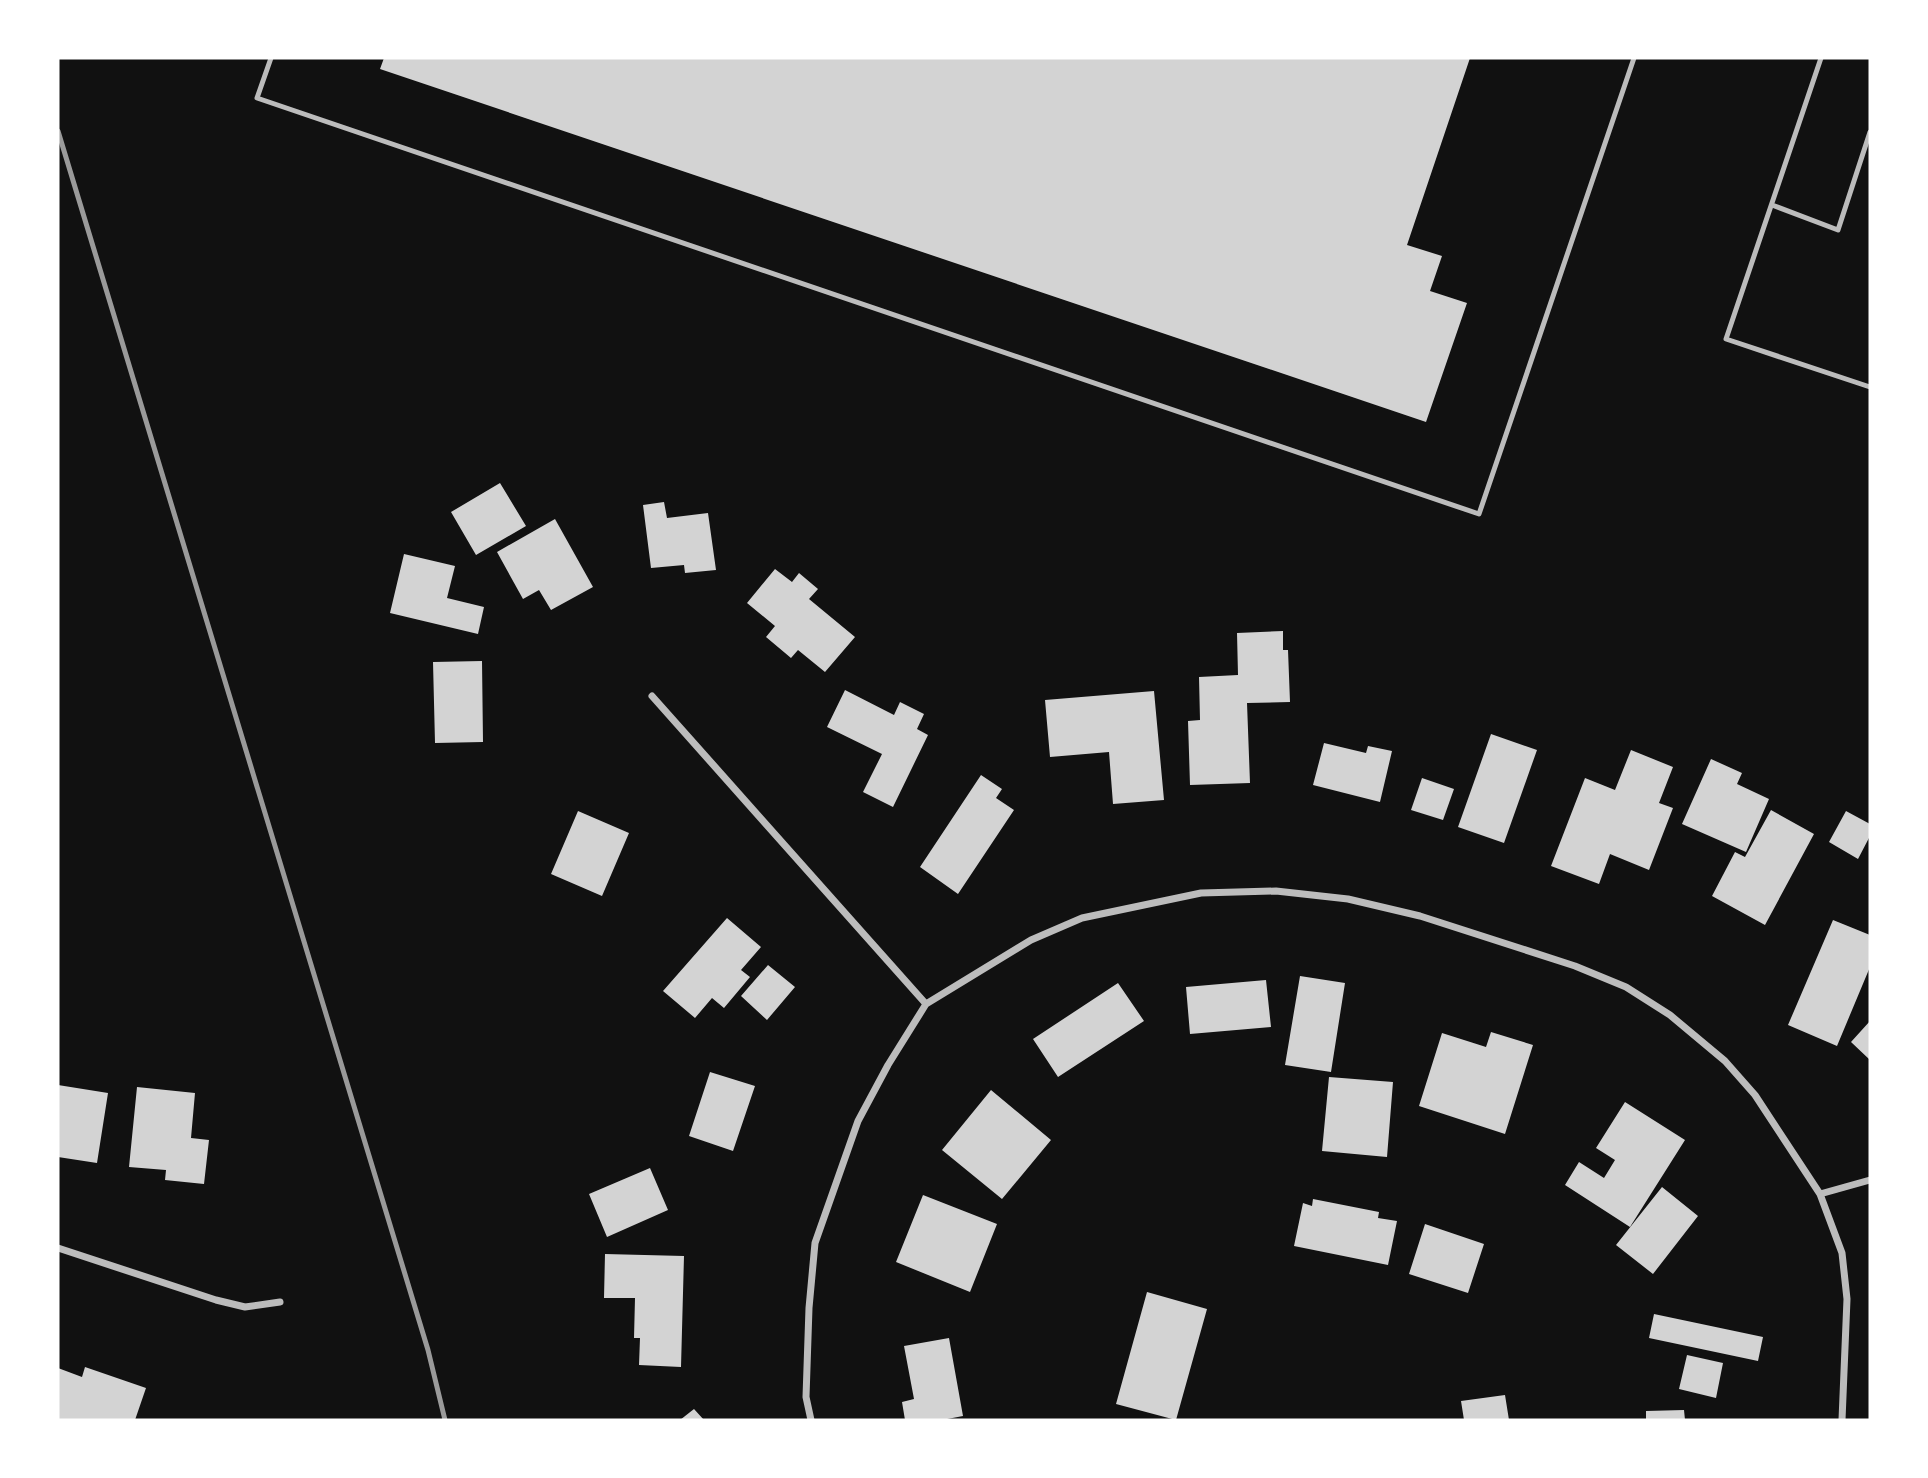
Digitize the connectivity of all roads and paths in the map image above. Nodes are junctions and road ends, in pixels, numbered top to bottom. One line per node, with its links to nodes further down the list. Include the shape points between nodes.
1 (271, 58): 2 (lane, via 257,98 1479,514)
2 (1634, 58)
3 (1821, 58): 5 (lane)
4 (1870, 132): 5 (lane, via 1838,230)
5 (1772, 205): 6 (lane, via 1726,340)
6 (1870, 387)
7 (652, 696): 8 (street)
8 (926, 1004): 10 (street, via 1031,940 1082,918 1201,892 1276,891 1348,899 1420,916 1575,966 1626,987 1671,1015 1725,1061 1755,1095); 13 (street, via 858,1121 815,1243 808,1308 806,1397)
9 (1870, 1180): 10 (street)
10 (1820, 1194): 14 (street, via 1842,1253 1847,1299)
11 (58, 1248): 12 (street, via 216,1300 245,1307)
12 (280, 1302)
13 (811, 1420)
14 (1842, 1420)

